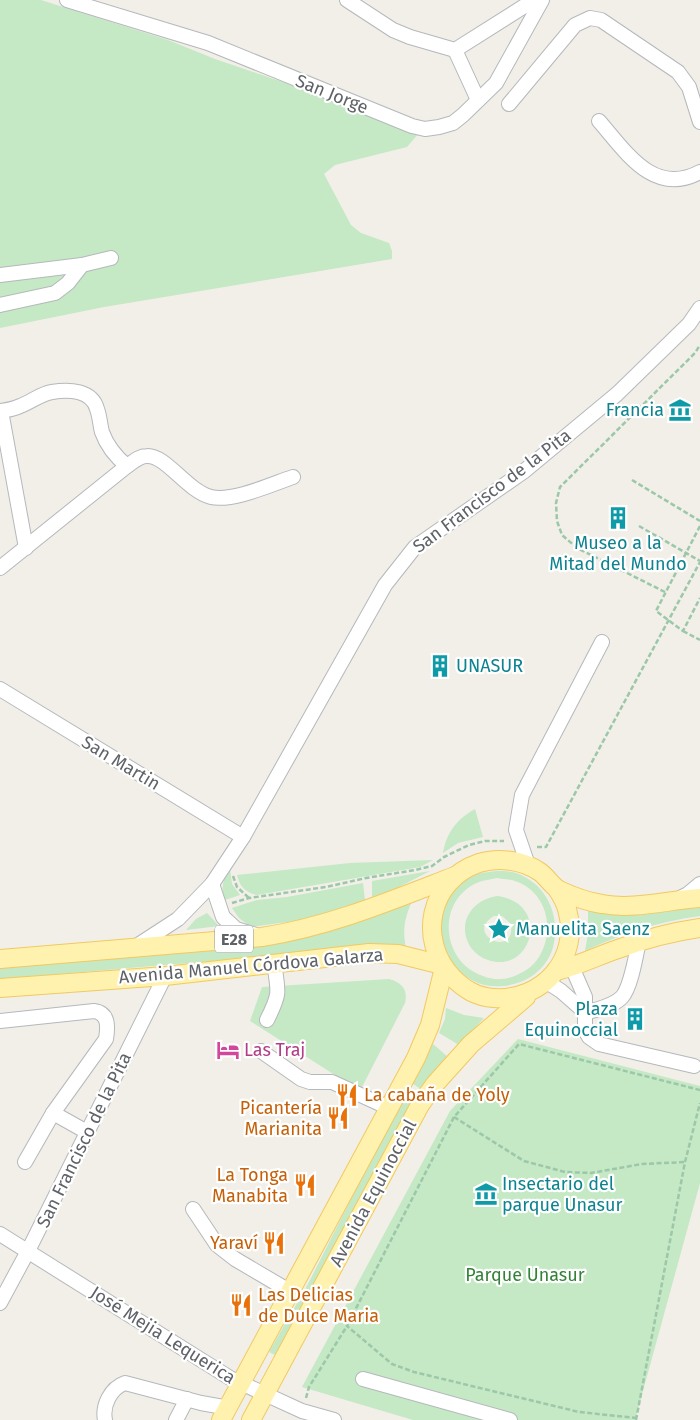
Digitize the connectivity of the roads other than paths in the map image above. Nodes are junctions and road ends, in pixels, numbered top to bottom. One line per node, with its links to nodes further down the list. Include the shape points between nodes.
1 (67, 0): 6 (street, San Jorge, via 208,43 412,126 425,129 453,123)
2 (346, 0): 5 (street, via 393,30)
3 (534, 0): 5 (street)
4 (542, 0): 6 (street, San Jorge, via 496,83)
5 (455, 50): 6 (street)
6 (478, 100)
7 (509, 104): 9 (street, via 576,25 590,18 601,20 678,72 689,87)
8 (599, 121): 10 (street, via 646,171 665,179 680,180)
9 (700, 122)
10 (700, 172)
11 (111, 258): 12 (street)
12 (82, 265): 13 (street); 14 (street, via 55,293)
13 (0, 275)
14 (0, 305)
15 (700, 308): 23 (street, San Francisco de la Pita, via 689,324 617,394 523,472 414,546 384,585)
16 (1, 411): 17 (street, via 21,406 50,392 66,390 84,394 92,398 97,408 109,447); 19 (street)
17 (127, 466): 18 (street, via 146,455 157,457 193,488 211,497 236,496); 19 (street)
18 (293, 477)
19 (26, 548): 20 (street)
20 (0, 568)
21 (602, 642): 24 (street, via 522,795 516,830)
22 (0, 689): 23 (street, San Martin)
23 (243, 837): 26 (street, San Francisco de la Pita)
24 (528, 865): 25 (main road, E28, via 494,860 479,863); 28 (main road, E28)
25 (457, 875): 32 (main road, Avenida Manuel Córdova Galarza / E28, via 344,918 297,932); 37 (main road, E28, via 437,902 432,918 435,952)
26 (212, 884): 32 (street, via 223,917 236,929); 34 (street, San Francisco de la Pita, via 178,919)
27 (700, 884): 30 (street)
28 (557, 889): 30 (main road, E28, via 604,904 636,905); 38 (main road, E28, via 567,909 570,930 567,952)
29 (700, 898): 30 (main road, E28)
30 (676, 900)
31 (700, 928): 33 (main road, E28)
32 (262, 937): 34 (main road, Avenida Manuel Córdova Galarza / E28)
33 (639, 941): 38 (main road, E28); 42 (street, via 631,976 622,996)
34 (135, 947): 35 (main road, Avenida Manuel Córdova Galarza / E28)
35 (0, 959)
36 (274, 964): 37 (main road, Avenida Manuel Córdova Galarza / E28, via 378,953 398,954); 39 (main road, Avenida Manuel Córdova Galarza / E28); 43 (street, via 278,999)
37 (443, 967): 41 (main road, E28, via 463,988 484,997 508,999); 47 (main road, Avenida Equinoccial, via 430,1024)
38 (558, 974): 41 (main road, E28); 42 (street, via 561,991); 42 (street, via 584,997)
39 (166, 976): 40 (main road, Avenida Manuel Córdova Galarza / E28); 49 (street, San Francisco de la Pita)
40 (0, 988)
41 (531, 992): 58 (main road, Avenida Equinoccial, via 471,1044 420,1105)
42 (586, 1013): 46 (street, via 585,1030 598,1044)
43 (267, 1020)
44 (0, 1022): 48 (street, via 94,1011 105,1017 106,1039)
45 (261, 1051): 47 (street, via 301,1079 332,1082)
46 (694, 1066)
47 (389, 1108): 54 (main road, Avenida Equinoccial)
48 (53, 1113): 49 (street); 50 (street)
49 (87, 1132): 53 (street, San Francisco de la Pita)
50 (25, 1162)
51 (193, 1209): 54 (street, via 217,1245)
52 (0, 1234): 53 (street, José Mejia Lequerica)
53 (28, 1251): 55 (street, San Francisco de la Pita); 57 (street, José Mejia Lequerica)
54 (291, 1292): 57 (main road, Avenida Equinoccial)
55 (0, 1303)
56 (363, 1379): 65 (street)
57 (242, 1383): 58 (street, José Mejia Lequerica); 60 (main road, Avenida Equinoccial)
58 (266, 1394): 63 (main road, Avenida Equinoccial); 64 (street, José Mejia Lequerica, via 302,1411)
59 (187, 1399): 60 (street); 61 (street, via 125,1383 113,1390 106,1405); 62 (street)
60 (225, 1414)
61 (105, 1420)
62 (176, 1420)
63 (251, 1420)
64 (334, 1420)
65 (510, 1420)

